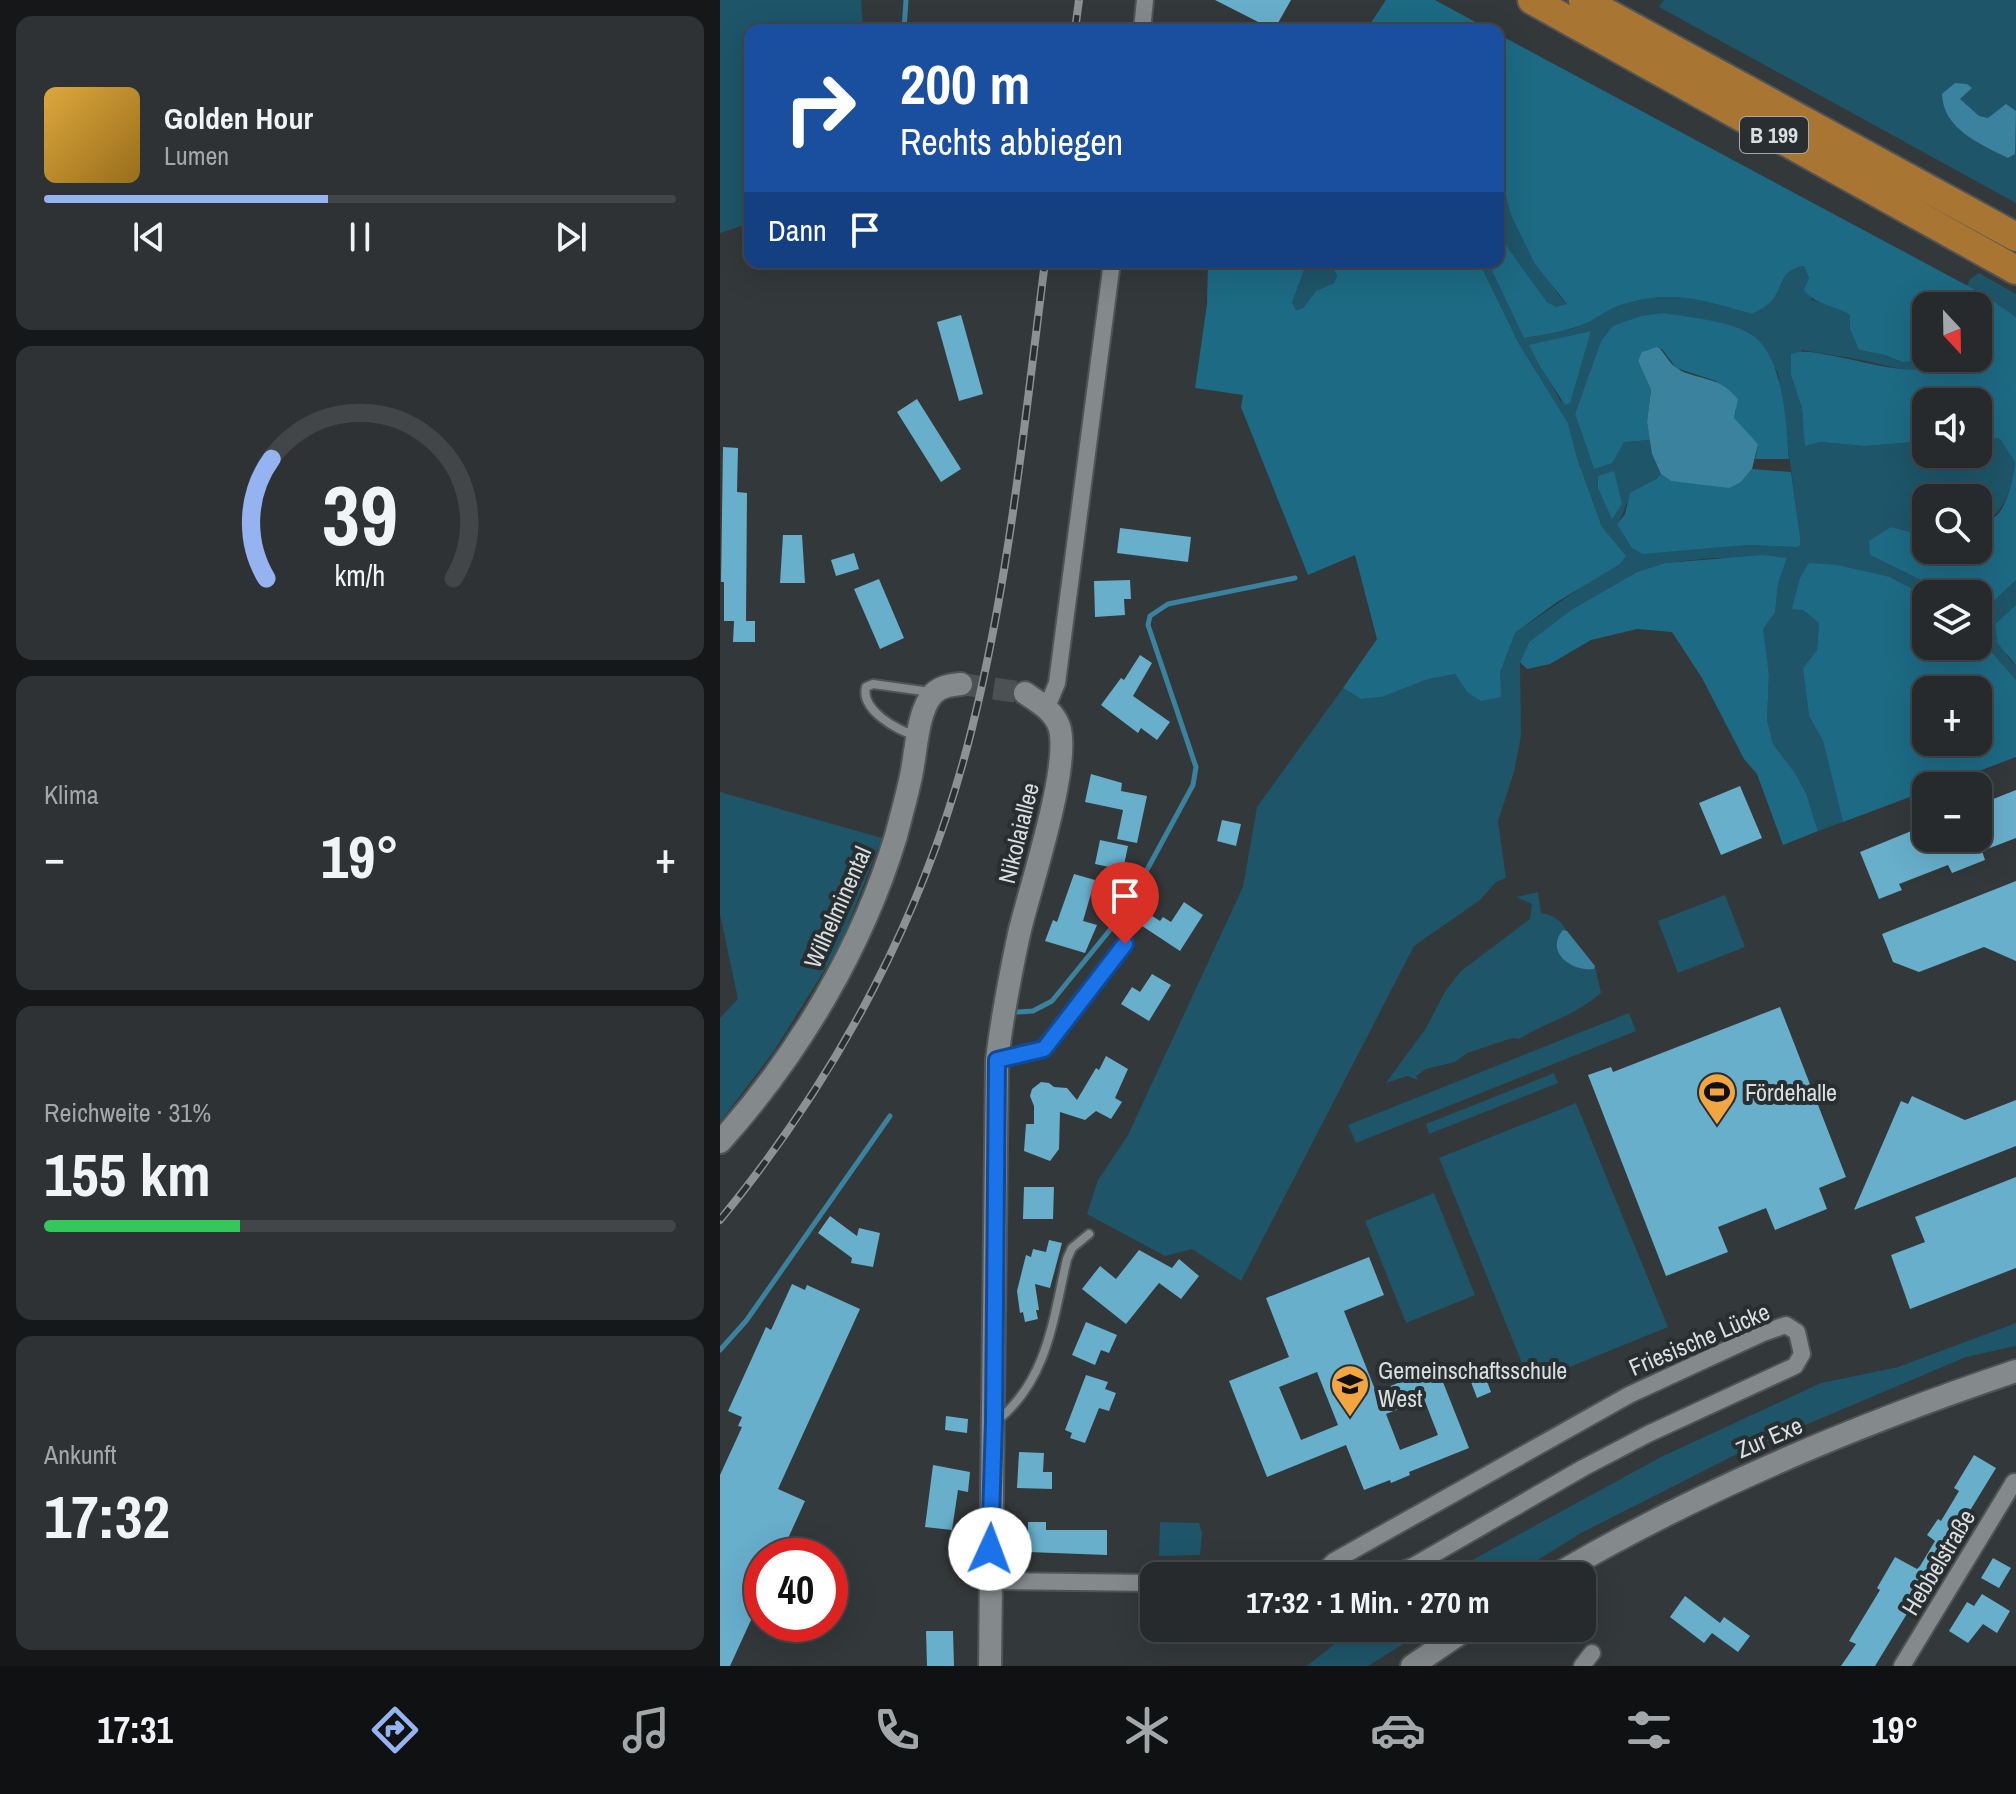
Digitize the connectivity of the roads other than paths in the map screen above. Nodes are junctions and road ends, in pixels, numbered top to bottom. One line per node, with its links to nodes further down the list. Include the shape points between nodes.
1 (1145, 0): 4 (street)
2 (1532, 0): 7 (highway, B 199)
3 (1583, 0): 5 (highway, B 199)
4 (1143, 24)
5 (2016, 237)
6 (1111, 268): 11 (street, via 1057,683)
7 (2016, 270)
8 (961, 684): 10 (street)
9 (1025, 693): 11 (street)
10 (931, 696): 12 (street, Wilhelminental); 12 (lane, via 873,684 864,693 882,718)
11 (1047, 707): 14 (street, Nikolaiallee, via 1059,727 1061,762 1020,933)
12 (919, 736): 15 (street, Wilhelminental, via 896,835 849,953 785,1060)
13 (1125, 944): 14 (lane, via 1044,1049)
14 (997, 1060): 18 (street, Nikolaiallee)
15 (720, 1142)
16 (1089, 1234): 18 (lane, via 1067,1259 1048,1342 1029,1388)
17 (2016, 1371): 22 (street, Zur Exe, via 1774,1462)
18 (994, 1423): 23 (street, Nikolaiallee)
19 (2014, 1482): 28 (street, Hebbelstraße)
20 (1333, 1562): 21 (street, Friesische Lücke, via 1629,1395 1763,1333 1786,1325 1797,1332 1802,1354 1795,1366 1622,1447)
21 (1420, 1562)
22 (1579, 1562)
23 (989, 1581): 24 (street); 26 (street, Nikolaiallee)
24 (1140, 1583)
25 (1447, 1642): 27 (street)
26 (990, 1666)
27 (1412, 1666)
28 (1902, 1666)

